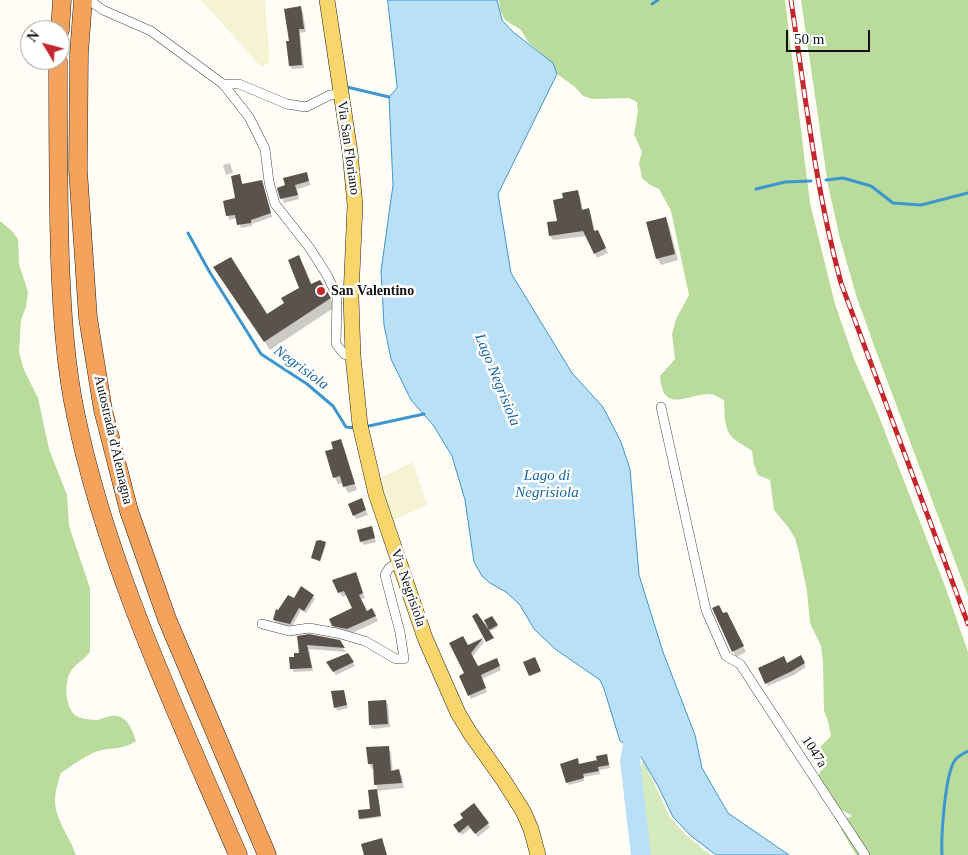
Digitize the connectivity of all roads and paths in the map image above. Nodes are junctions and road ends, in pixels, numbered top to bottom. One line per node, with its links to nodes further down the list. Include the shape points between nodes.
1 (62, 0): 5 (highway)
2 (83, 0): 15 (highway, Autostrada d'Alemagna, via 78,170 88,318 103,410 129,511 167,618)
3 (89, 0): 7 (street, via 103,10 151,31)
4 (327, 0): 8 (main road, Via San Floriano)
5 (61, 20)
6 (58, 70): 14 (highway, Autostrada d'Alemagna, via 57,169 63,324 75,415 101,516 143,633)
7 (223, 84): 8 (street, via 239,84 287,104 306,106); 10 (street, via 249,117 265,149 275,204 327,275 337,296 336,344 344,354)
8 (340, 94): 9 (main road, Via San Floriano, via 355,205)
9 (351, 297): 10 (main road, Via Negrisiola)
10 (353, 356): 12 (main road, Via Negrisiola, via 360,427 376,494)
11 (661, 407): 17 (street, 1047a, via 706,610 726,656 740,664)
12 (399, 562): 13 (street, via 385,575 404,659 396,660 365,641 337,633 309,628 289,631); 16 (main road, Via Negrisiola, via 425,638 458,712 523,811)
13 (262, 624)
14 (238, 855)
15 (267, 855)
16 (538, 855)
17 (865, 855)

